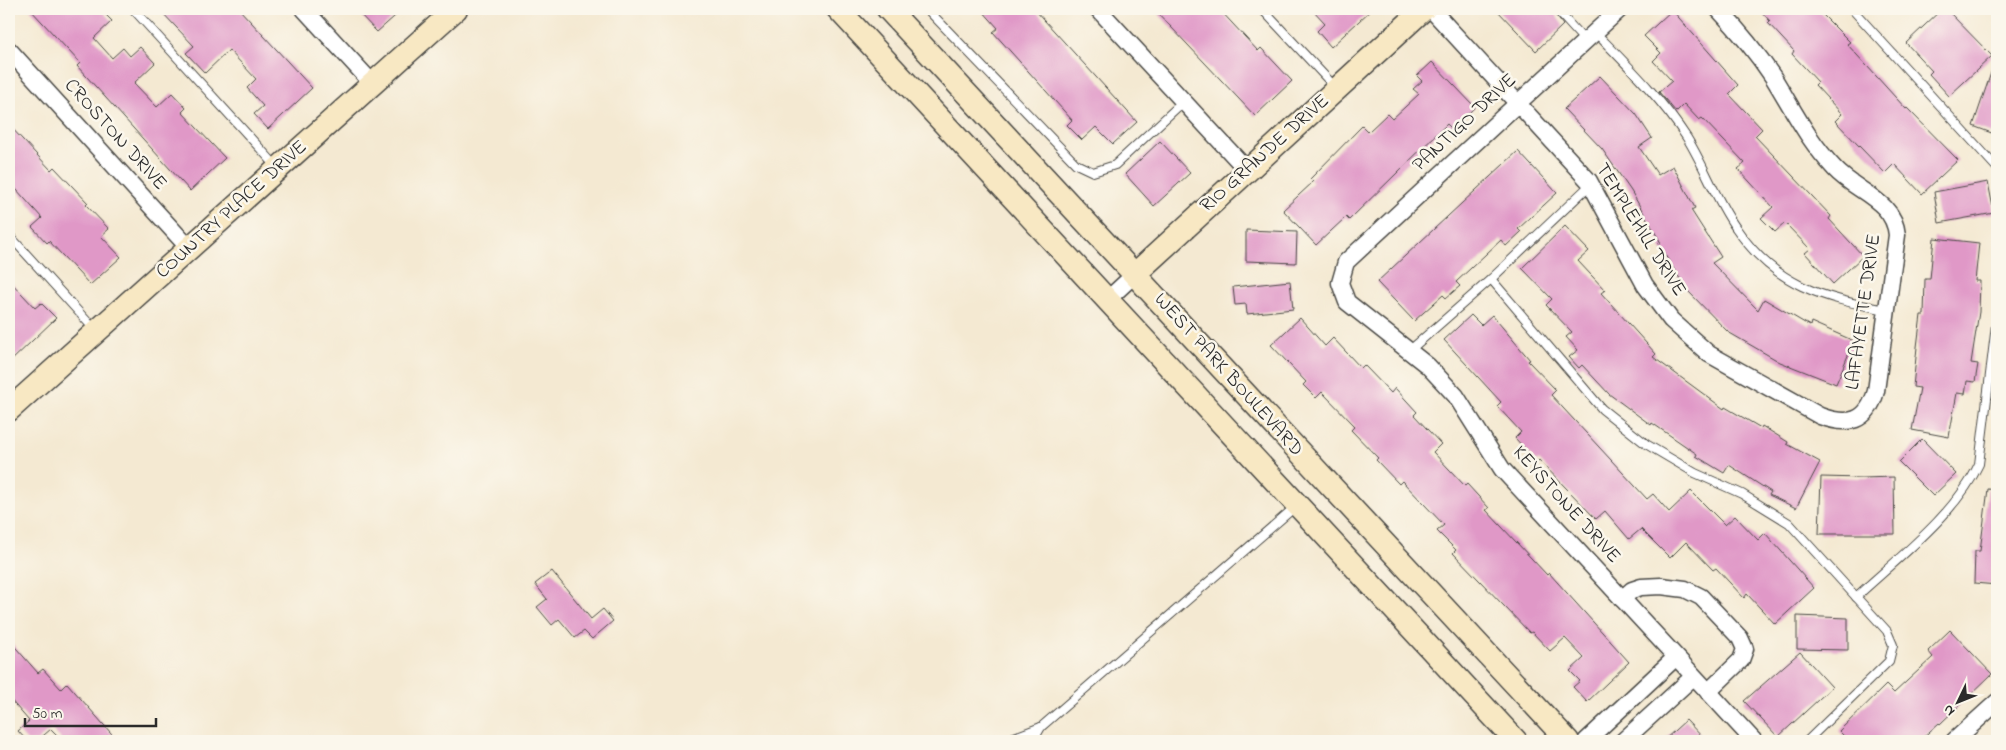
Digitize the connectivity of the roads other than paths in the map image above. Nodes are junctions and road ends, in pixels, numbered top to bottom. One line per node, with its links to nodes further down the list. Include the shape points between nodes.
1 (134, 9): 21 (lane)
2 (304, 9): 17 (street)
3 (456, 9): 17 (main road, COUNTRY PLACE DRIVE)
4 (838, 9): 30 (main road, WEST PARK BOULEVARD)
5 (888, 9): 28 (main road, WEST PARK BOULEVARD)
6 (927, 9): 19 (lane, via 1076,164 1093,172 1115,165)
7 (1098, 9): 19 (street)
8 (1262, 9): 18 (lane)
9 (1424, 9): 18 (main road, RIO GRANDE DRIVE)
10 (1431, 9): 20 (street, TEMPLEHILL DRIVE)
11 (1556, 9): 15 (lane)
12 (1620, 9): 15 (street, PANTIGO DRIVE)
13 (1718, 9): 31 (street, LAFAYETTE DRIVE, via 1772,76 1813,145 1841,176 1886,208 1896,225)
14 (1852, 9): 22 (lane)
15 (1590, 37): 20 (street, PANTIGO DRIVE); 31 (lane, via 1664,108 1686,137 1735,228 1764,261 1812,293)
16 (9, 50): 26 (street, CROSTON DRIVE)
17 (372, 84): 21 (main road, COUNTRY PLACE DRIVE)
18 (1336, 89): 23 (main road, RIO GRANDE DRIVE)
19 (1184, 101): 23 (street)
20 (1518, 103): 24 (street, TEMPLEHILL DRIVE); 27 (street, PANTIGO DRIVE, via 1346,262)
21 (279, 168): 26 (main road, COUNTRY PLACE DRIVE)
22 (1997, 168)
23 (1247, 170): 28 (main road, RIO GRANDE DRIVE)
24 (1591, 184): 29 (lane); 36 (street, TEMPLEHILL DRIVE, via 1645,286 1671,320 1718,359 1820,416 1839,423)
25 (9, 235): 33 (lane)
26 (189, 248): 33 (main road, COUNTRY PLACE DRIVE)
27 (1342, 272): 34 (street, KEYSTONE DRIVE, via 1340,283 1347,302)
28 (1135, 274): 30 (street, RIO GRANDE DRIVE); 37 (main road, WEST PARK BOULEVARD)
29 (1491, 279): 34 (lane); 39 (lane, via 1602,409 1646,444 1695,473 1742,494 1789,524)
30 (1108, 300): 38 (main road, WEST PARK BOULEVARD)
31 (1887, 310): 36 (street, LAFAYETTE DRIVE, via 1874,402 1867,411)
32 (1997, 317): 39 (lane, via 1979,464 1970,484 1950,508)
33 (96, 332): 35 (main road, COUNTRY PLACE DRIVE)
34 (1409, 351): 40 (street, KEYSTONE DRIVE, via 1456,396 1502,469)
35 (9, 410)
36 (1849, 421)
37 (1324, 480): 38 (main road); 49 (main road, WEST PARK BOULEVARD)
38 (1297, 506): 45 (lane); 48 (main road, WEST PARK BOULEVARD)
39 (1856, 597): 53 (lane, via 1886,631 1893,645 1889,661)
40 (1622, 599): 41 (street, KEYSTONE DRIVE); 43 (street, via 1641,587 1685,590 1701,597 1740,638 1745,649 1741,660)
41 (1675, 658): 42 (street, KEYSTONE DRIVE); 50 (street)
42 (1693, 677): 43 (street, KEYSTONE DRIVE); 51 (street)
43 (1708, 692): 52 (street, KEYSTONE DRIVE)
44 (1997, 702): 54 (street)
45 (1041, 727): 46 (lane); 47 (lane)
46 (1004, 741)
47 (1032, 741)
48 (1516, 741)
49 (1568, 741)
50 (1586, 741)
51 (1623, 741)
52 (1754, 741)
53 (1807, 741)
54 (1954, 741)

